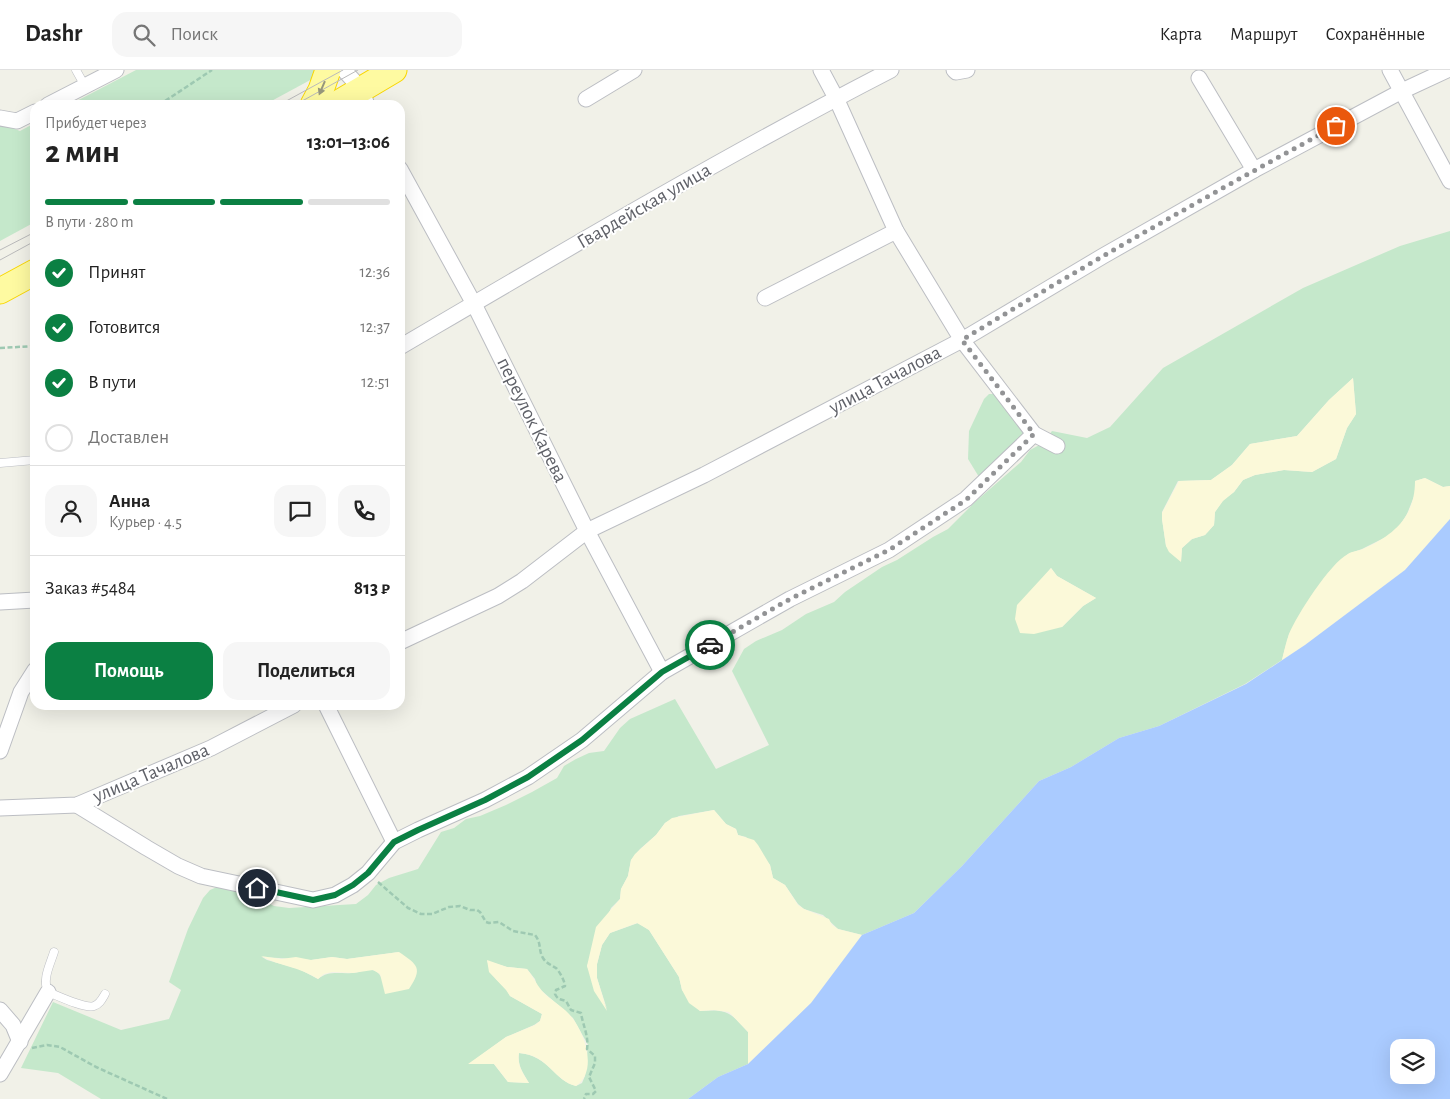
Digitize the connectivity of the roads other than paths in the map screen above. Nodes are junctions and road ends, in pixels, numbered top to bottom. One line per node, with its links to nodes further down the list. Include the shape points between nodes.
1 (76, 70): 14 (lane)
2 (116, 70): 14 (street)
3 (328, 70): 19 (highway, one-way to 19)
4 (344, 70): 20 (street)
5 (394, 70): 21 (highway)
6 (634, 70): 17 (street)
7 (821, 70): 16 (street)
8 (891, 70): 16 (street, Гвардейская улица)
9 (954, 70): 10 (street)
10 (967, 70)
11 (1390, 70): 15 (street)
12 (1447, 70): 15 (street, улица Тачалова)
13 (1199, 78): 24 (street)
14 (85, 86): 18 (street)
15 (1402, 91): 24 (street, улица Тачалова); 26 (street)
16 (836, 98): 27 (street); 31 (street, Гвардейская улица)
17 (586, 99)
18 (58, 100)
19 (316, 100)
20 (348, 100)
21 (349, 100)
22 (30, 114): 23 (street, via 17,121)
23 (0, 118)
24 (1254, 170): 32 (street, улица Тачалова)
25 (405, 178): 31 (street, переулок Карева)
26 (1450, 181)
27 (896, 231): 30 (street); 32 (street)
28 (30, 275): 29 (highway)
29 (0, 291)
30 (765, 298)
31 (474, 304): 33 (street, Гвардейская улица); 38 (street, переулок Карева)
32 (962, 340): 34 (street); 38 (street, улица Тачалова, via 704,475)
33 (405, 344)
34 (1034, 434): 35 (street); 42 (street, via 966,500 889,550 790,599)
35 (1057, 446)
36 (30, 460): 37 (lane)
37 (0, 463)
38 (586, 531): 41 (street, улица Тачалова, via 522,582); 42 (street, переулок Карева)
39 (30, 600): 40 (street)
40 (0, 602)
41 (405, 640)
42 (662, 672): 49 (street, via 582,740 528,777)
43 (30, 678): 46 (street, via 21,692)
44 (284, 710): 47 (street, улица Тачалова, via 211,748)
45 (328, 710): 49 (street)
46 (0, 751)
47 (77, 805): 48 (street, улица Тачалова); 49 (street, via 178,866 201,876 313,900 335,895 353,885 368,873)
48 (0, 808)
49 (394, 842)
50 (54, 952): 51 (lane, via 46,976)
51 (48, 992): 52 (lane, via 87,1007 100,1002); 54 (street)
52 (105, 994)
53 (0, 1010): 54 (street, via 13,1025)
54 (20, 1042): 55 (street)
55 (0, 1074)

